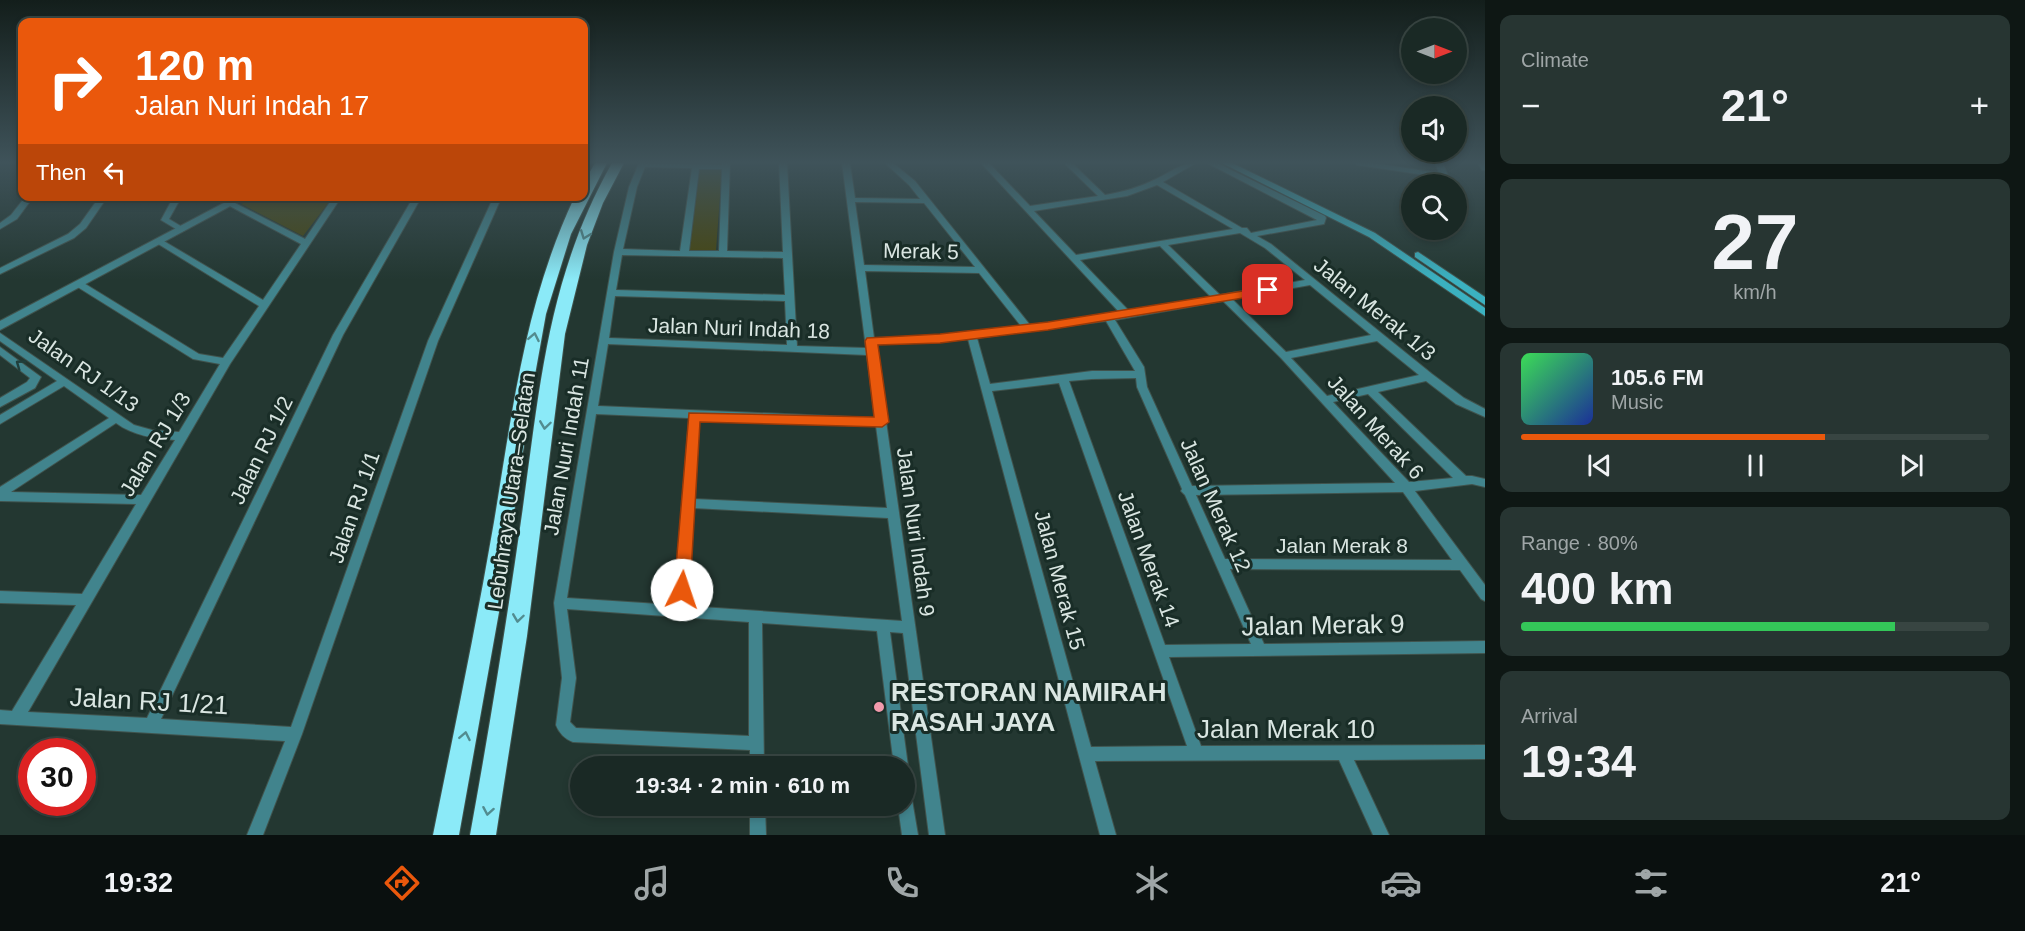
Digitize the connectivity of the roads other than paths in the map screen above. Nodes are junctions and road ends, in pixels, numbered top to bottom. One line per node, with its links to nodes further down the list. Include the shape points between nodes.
1 (25, 202): 24 (street)
2 (100, 202): 37 (street, via 71,236)
3 (174, 202): 25 (street, via 165,219)
4 (234, 202): 22 (street)
5 (334, 202): 28 (street, Jalan RJ 1/3)
6 (415, 202): 98 (street, Jalan RJ 1/2, via 338,335)
7 (495, 202): 99 (street, Jalan RJ 1/1, via 433,341)
8 (580, 202): 110 (highway, Lebuhraya Utara–Selatan, one-way to 8, via 493,586 533,335 549,275)
9 (598, 202): 111 (highway, Lebuhraya Utara–Selatan, one-way to 111, via 570,276 556,342 504,714)
10 (630, 202): 30 (street, Jalan Nuri Indah 11)
11 (691, 202): 31 (street)
12 (725, 202): 32 (street)
13 (785, 202): 33 (street)
14 (852, 202): 35 (street, Jalan Nuri Indah 9)
15 (927, 202): 36 (street)
16 (1021, 202): 23 (street)
17 (1079, 202): 23 (street)
18 (1193, 202): 26 (street, Jalan Merak 1/3)
19 (1290, 202): 26 (street, via 1322,218 1321,222)
20 (1305, 202): 45 (main road, via 1372,235)
21 (1321, 202): 43 (main road, via 1364,222)
22 (230, 204): 25 (street); 28 (street)
23 (1029, 210): 34 (street)
24 (0, 227)
25 (181, 230): 27 (street)
26 (1247, 232): 29 (street); 38 (street, Jalan Merak 1/3)
27 (159, 242): 39 (street); 44 (street)
28 (306, 243): 44 (street, Jalan RJ 1/3)
29 (1162, 244): 34 (street); 42 (street, Jalan Merak 6)
30 (618, 252): 31 (street); 40 (street, Jalan Nuri Indah 11)
31 (684, 254): 32 (street)
32 (723, 254): 33 (street)
33 (787, 255): 41 (street)
34 (1074, 258): 46 (street)
35 (862, 268): 36 (street, Merak 5); 54 (street, Jalan Nuri Indah 9)
36 (980, 270): 49 (street)
37 (0, 271)
38 (1312, 282): 42 (street, Jalan Nuri Indah 18); 52 (street, Jalan Merak 1/3)
39 (79, 284): 48 (street); 58 (street, via 196,357)
40 (611, 293): 41 (street); 53 (street, Jalan Nuri Indah 11)
41 (789, 298): 55 (street)
42 (1221, 299): 46 (street, Jalan Nuri Indah 18); 57 (street, Jalan Merak 6)
43 (1485, 302)
44 (263, 304): 58 (street, Jalan RJ 1/3)
45 (1485, 313)
46 (1127, 315): 47 (street, Jalan Nuri Indah 18)
47 (1109, 318): 49 (street, Jalan Nuri Indah 18); 59 (street, Jalan Merak 12)
48 (0, 326)
49 (1028, 328): 50 (street, Jalan Nuri Indah 18)
50 (972, 335): 54 (street, Jalan Nuri Indah 18); 63 (street, Jalan Merak 15)
51 (0, 336): 62 (street, Jalan RJ 1/13)
52 (1379, 337): 57 (street); 60 (street, Jalan Merak 1/3)
53 (604, 341): 55 (street, Jalan Nuri Indah 18); 67 (street, Jalan Nuri Indah 11)
54 (872, 346): 55 (street, Jalan Nuri Indah 18); 72 (street, Jalan Nuri Indah 9)
55 (792, 347)
56 (0, 350): 66 (street, one-way to 56, via 36,378)
57 (1284, 356): 65 (street, Jalan Merak 6)
58 (226, 362): 73 (street, Jalan RJ 1/3)
59 (1141, 374): 61 (street); 77 (street, Jalan Merak 12, via 1142,387)
60 (1428, 377): 64 (street); 68 (street, Jalan Merak 1/3, via 1471,408)
61 (1063, 379): 63 (street); 95 (street, Jalan Merak 14)
62 (63, 382): 70 (street, Jalan RJ 1/13); 71 (street)
63 (987, 388): 103 (street, Jalan Merak 15)
64 (1370, 390): 65 (street); 74 (street)
65 (1324, 400): 76 (street, Jalan Merak 6)
66 (0, 403)
67 (592, 410): 69 (street); 88 (street, Jalan Nuri Indah 11)
68 (1485, 413)
69 (694, 417): 72 (street); 80 (street)
70 (115, 419): 73 (street, Jalan RJ 1/13, via 152,434); 78 (street)
71 (0, 420)
72 (882, 422): 81 (street, Jalan Nuri Indah 9)
73 (183, 435): 79 (street, Jalan RJ 1/3)
74 (1464, 481): 75 (street); 76 (street)
75 (1485, 483)
76 (1406, 487): 77 (street); 83 (street, Jalan Merak 6)
77 (1187, 491): 82 (street, Jalan Merak 12)
78 (0, 494): 79 (street)
79 (144, 500): 87 (street, Jalan RJ 1/3)
80 (688, 503): 81 (street); 89 (street)
81 (893, 513): 92 (street, Jalan Nuri Indah 9)
82 (1221, 564): 83 (street, Jalan Merak 8); 94 (street, Jalan Merak 12)
83 (1464, 565): 84 (street, Jalan Merak 6)
84 (1479, 577): 85 (street, Jalan Merak 6)
85 (1485, 595)
86 (0, 597): 87 (street)
87 (85, 600): 97 (street, Jalan RJ 1/3)
88 (560, 603): 89 (street); 100 (street, Jalan Nuri Indah 11, via 569,678 563,725 573,735)
89 (680, 610): 90 (street)
90 (755, 616): 91 (street); 100 (street)
91 (883, 625): 92 (street); 106 (street)
92 (909, 627): 114 (street, Jalan Nuri Indah 9)
93 (1485, 647): 94 (street, Jalan Merak 9)
94 (1260, 650): 95 (street, Jalan Merak 9)
95 (1161, 651): 104 (street, Jalan Merak 14)
96 (0, 717): 97 (street, Jalan RJ 1/21)
97 (16, 718): 98 (street, Jalan RJ 1/21)
98 (151, 725): 99 (street, Jalan RJ 1/21)
99 (295, 734): 109 (street, Jalan RJ 1/1)
100 (757, 743): 105 (street)
101 (1485, 752): 102 (street, Jalan Merak 10)
102 (1342, 753): 104 (street, Jalan Merak 10); 116 (street)
103 (1088, 754): 104 (street, Jalan Merak 10); 115 (street, Jalan Merak 15)
104 (1197, 754)
105 (757, 756)
106 (900, 756)
107 (758, 816): 112 (street)
108 (907, 816): 113 (street)
109 (255, 835)
110 (446, 835)
111 (483, 835)
112 (758, 835)
113 (910, 835)
114 (937, 835)
115 (1108, 835)
116 (1381, 835)

